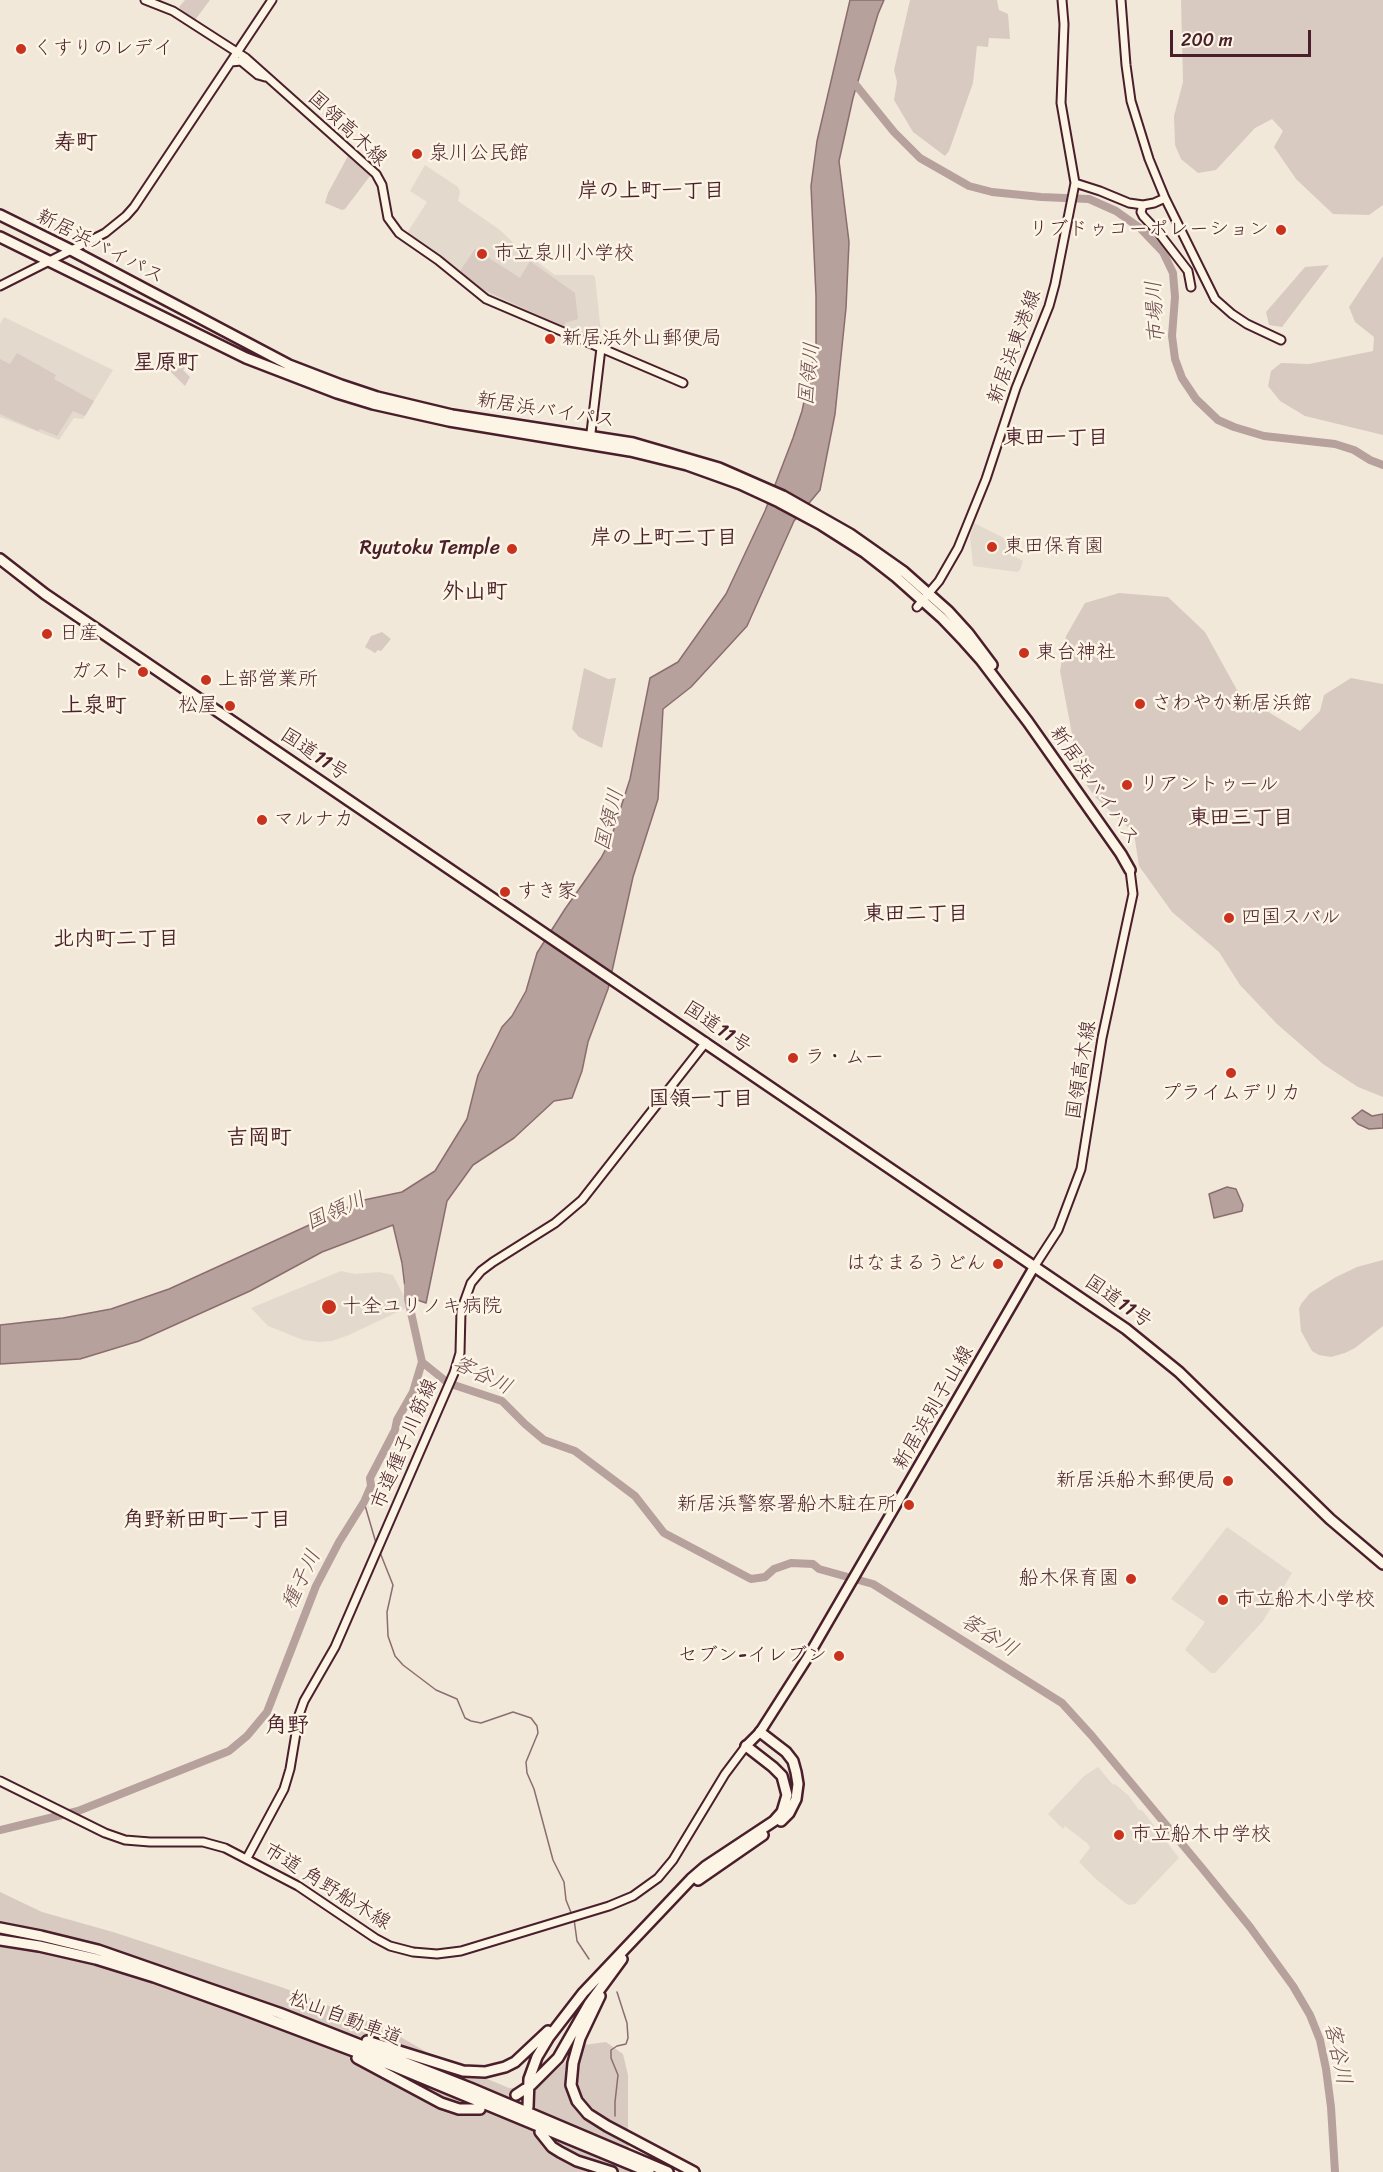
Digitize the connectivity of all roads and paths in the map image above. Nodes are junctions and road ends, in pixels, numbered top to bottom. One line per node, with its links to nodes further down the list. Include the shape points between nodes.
1 (145, 0): 5 (street, 国領高木線, via 173,11)
2 (272, 0): 5 (street)
3 (1062, 0): 8 (street, via 1061,103)
4 (1121, 0): 9 (street, via 1131,101)
5 (238, 51): 6 (street); 7 (street, 国領高木線)
6 (230, 63): 7 (street, via 241,61); 13 (street, via 134,207 105,233)
7 (268, 78): 18 (street, 国領高木線, via 376,174 388,218 399,233 486,299)
8 (1074, 186): 10 (street); 22 (street, 新居浜東港線, via 1049,306 986,479 950,564)
9 (1165, 198): 10 (street); 17 (street, via 1215,299 1247,324)
10 (1143, 205): 16 (street, via 1143,216 1188,271)
11 (0, 215): 13 (highway, 新居浜バイパス)
12 (0, 237): 14 (highway, 新居浜バイパス)
13 (71, 250): 14 (street); 20 (highway, 新居浜バイパス, via 289,365 333,382 452,415)
14 (48, 262): 15 (street); 20 (highway, 新居浜バイパス, via 246,358 337,393 449,421)
15 (0, 286)
16 (1191, 287)
17 (1281, 340)
18 (601, 348): 19 (street, 国領高木線); 20 (street)
19 (683, 383)
20 (590, 439): 22 (highway, 新居浜バイパス, via 633,443 690,458 783,496 874,550)
21 (0, 559): 24 (highway, 国道11号, via 45,594)
22 (923, 600): 23 (highway, 新居浜バイパス, via 962,626 986,655)
23 (1130, 870): 25 (street, 国領高木線, via 1133,894 1102,1038 1081,1169 1058,1230)
24 (706, 1042): 25 (highway, 国道11号); 30 (street, 市道種子川筋線, via 582,1200 555,1223 493,1262 471,1283 461,1311 460,1353 454,1373 335,1647 304,1701 284,1789)
25 (1034, 1267): 26 (highway, 国道11号, via 1151,1347); 27 (main road, 新居浜別子山線, via 861,1568)
26 (1383, 1564)
27 (760, 1732): 28 (main road, 新居浜別子山線); 33 (highway, via 793,1761 798,1784 789,1813 682,1893)
28 (746, 1746): 30 (street, 市道 角野船木線, via 673,1860 658,1878 633,1896 461,1951 436,1954 390,1946); 34 (highway, via 782,1776 787,1795 782,1812 691,1879)
29 (0, 1780): 30 (street, 市道 角野船木線, via 125,1840 203,1842)
30 (247, 1858)
31 (0, 1928): 36 (highway, 松山自動車道, via 128,1959)
32 (0, 1940): 35 (highway, 松山自動車道, via 96,1959)
33 (620, 1961): 37 (highway, via 558,2058); 44 (highway, via 576,2050 571,2075 573,2093 582,2108 596,2119)
34 (583, 1994): 36 (highway, via 524,2055 505,2067 485,2072 463,2071); 38 (highway, via 537,2057 529,2079)
35 (237, 2007): 39 (highway, via 353,2056 441,2103 459,2109); 42 (highway, 松山自動車道, via 406,2071)
36 (279, 2013): 43 (highway, 松山自動車道)
37 (524, 2090)
38 (528, 2107)
39 (480, 2109)
40 (540, 2132): 41 (highway, via 552,2147 568,2157)
41 (612, 2172)
42 (649, 2172)
43 (668, 2172)
44 (694, 2172)

